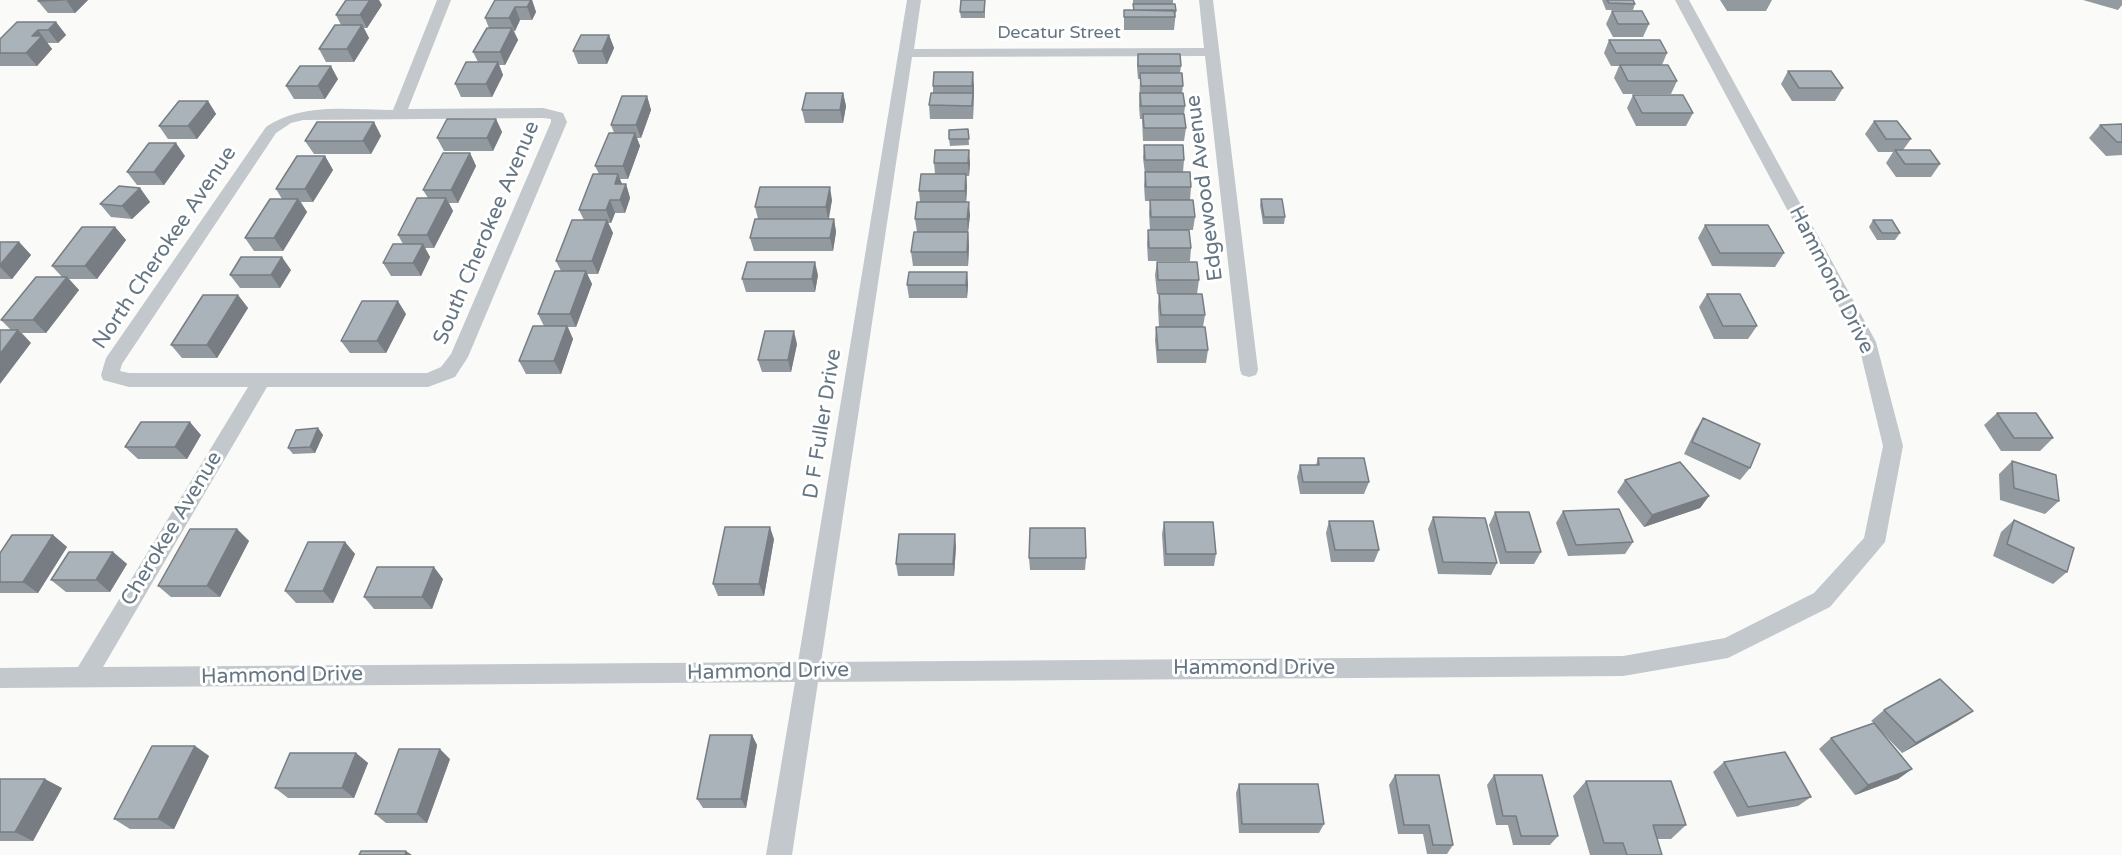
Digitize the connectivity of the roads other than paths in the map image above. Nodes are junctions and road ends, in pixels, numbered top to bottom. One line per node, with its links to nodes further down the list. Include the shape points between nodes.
1 (444, 0): 7 (street)
2 (914, 0): 6 (street, D F Fuller Drive)
3 (1206, 0): 5 (street, Edgewood Avenue)
4 (1682, 0): 10 (street, Hammond Drive, via 1867,342 1893,446 1874,542 1822,600 1728,648 1623,666)
5 (1212, 52): 6 (street, Decatur Street); 8 (street, Edgewood Avenue)
6 (906, 53): 10 (street, D F Fuller Drive)
7 (399, 114): 9 (street, North Cherokee Avenue, via 302,115 272,130 112,363 110,375 129,380); 9 (street, South Cherokee Avenue, via 558,116 559,122 459,357 448,372 428,380)
8 (1249, 370)
9 (261, 381): 12 (street, Cherokee Avenue)
10 (808, 671): 12 (street, Hammond Drive); 13 (street, D F Fuller Drive)
11 (0, 678): 12 (street, Hammond Drive)
12 (84, 678)
13 (779, 855)

